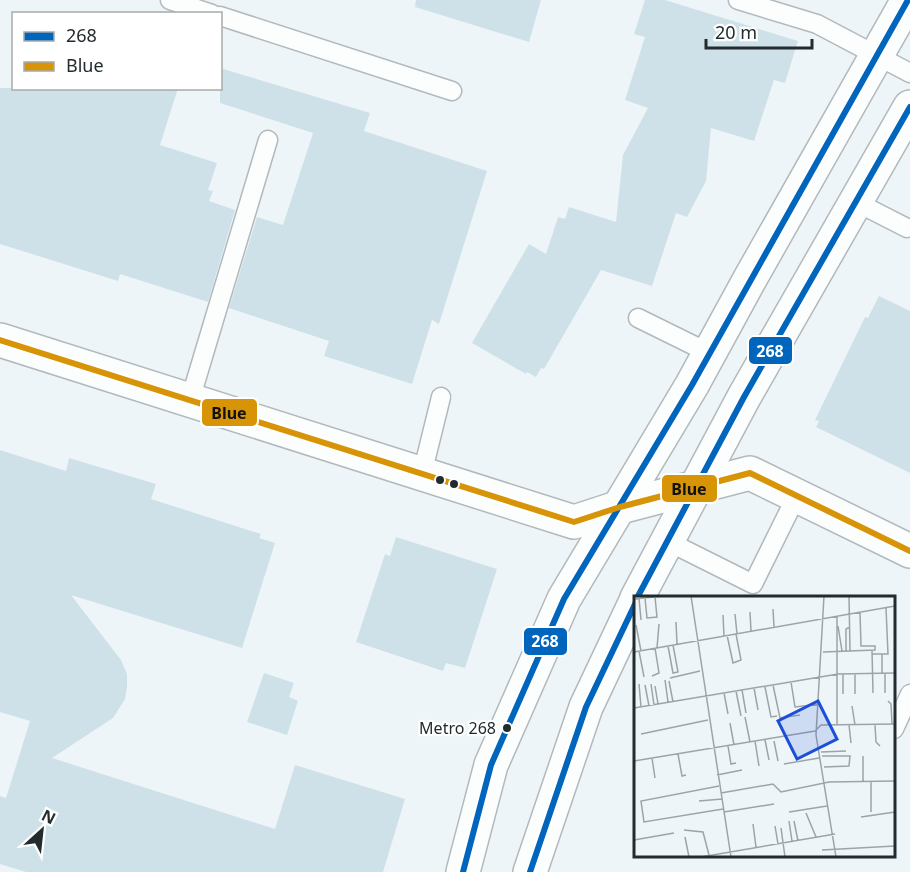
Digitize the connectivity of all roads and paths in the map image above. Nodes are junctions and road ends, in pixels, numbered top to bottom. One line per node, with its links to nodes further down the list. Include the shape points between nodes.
1 (170, 0): 4 (lane)
2 (738, 0): 6 (lane, via 817,24)
3 (908, 0): 6 (main road)
4 (206, 12)
5 (222, 17): 8 (lane)
6 (877, 54): 7 (lane); 15 (main road)
7 (910, 73)
8 (452, 92)
9 (910, 107): 11 (main road)
10 (268, 140): 17 (lane)
11 (856, 202): 12 (lane); 19 (main road)
12 (907, 228)
13 (638, 318): 15 (lane)
14 (0, 340): 17 (main road)
15 (709, 353): 21 (main road)
16 (441, 397): 18 (lane)
17 (190, 400): 18 (main road)
18 (422, 474): 21 (main road, via 574,522)
19 (696, 488): 20 (main road, via 750,473); 21 (main road); 22 (main road)
20 (797, 495): 22 (lane, via 753,584); 23 (main road)
21 (620, 507): 28 (main road, via 564,599 490,765)
22 (666, 541): 24 (main road)
23 (910, 551)
24 (638, 596)
25 (634, 603): 29 (main road, via 586,707)
26 (910, 694): 27 (lane)
27 (895, 727)
28 (463, 872)
29 (530, 872)

